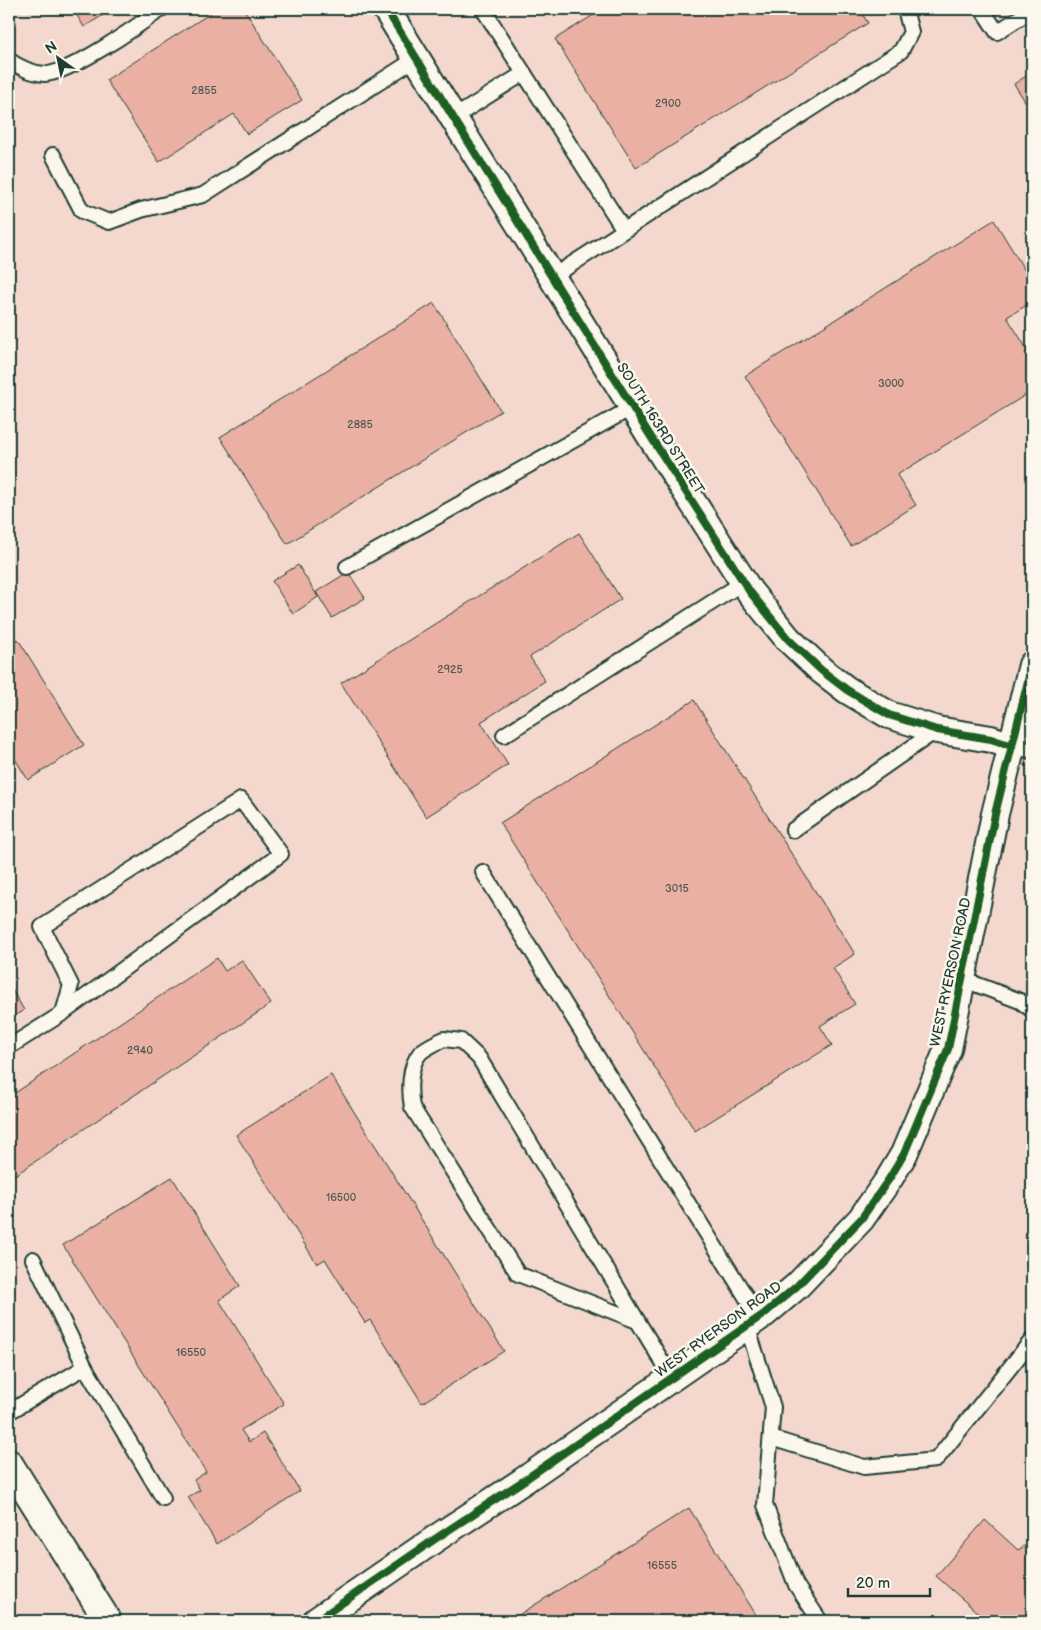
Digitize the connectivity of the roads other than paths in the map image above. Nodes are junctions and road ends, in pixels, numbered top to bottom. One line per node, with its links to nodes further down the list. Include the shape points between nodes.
1 (161, 9): 8 (lane, via 68,68 45,74 17,67)
2 (386, 9): 7 (street, SOUTH 163RD STREET)
3 (483, 9): 9 (lane)
4 (905, 9): 12 (lane, via 911,32 901,51)
5 (982, 9): 6 (lane, via 997,32)
6 (1032, 10)
7 (417, 58): 10 (street, SOUTH 163RD STREET); 11 (lane, via 203,194 109,222 82,211)
8 (9, 60)
9 (524, 73): 10 (lane); 12 (lane)
10 (453, 118): 13 (street, SOUTH 163RD STREET)
11 (53, 155)
12 (624, 230): 13 (lane)
13 (552, 277): 14 (street, SOUTH 163RD STREET)
14 (632, 407): 15 (lane); 16 (street, SOUTH 163RD STREET)
15 (347, 567)
16 (744, 582): 18 (street, SOUTH 163RD STREET, via 788,639 847,690 889,715); 19 (lane)
17 (1031, 675): 20 (street, WEST RYERSON ROAD)
18 (937, 730): 20 (street, SOUTH 163RD STREET); 21 (lane)
19 (504, 735)
20 (1022, 749): 23 (street, WEST RYERSON ROAD, via 995,814)
21 (793, 830)
22 (483, 872): 29 (lane)
23 (962, 979): 24 (lane, via 1020,1001); 29 (street, WEST RYERSON ROAD, via 948,1050 904,1154 889,1179 861,1219 797,1286)
24 (1032, 1010)
25 (63, 1013): 25 (lane, via 71,985 42,927 241,800 281,854); 26 (lane)
26 (9, 1047)
27 (33, 1259): 31 (lane)
28 (637, 1321): 28 (lane, via 479,1058 461,1041 444,1039 420,1053 412,1070 409,1091 412,1107 518,1274); 32 (lane)
29 (753, 1322): 32 (street, WEST RYERSON ROAD); 34 (lane, via 773,1407)
30 (1032, 1340): 34 (lane, via 936,1460 864,1467)
31 (85, 1367): 33 (lane); 36 (lane)
32 (672, 1378): 38 (street, WEST RYERSON ROAD)
33 (9, 1412)
34 (770, 1438): 39 (lane, via 765,1504 796,1584)
35 (9, 1463): 37 (street)
36 (162, 1498)
37 (108, 1621)
38 (316, 1621)
39 (820, 1621)

